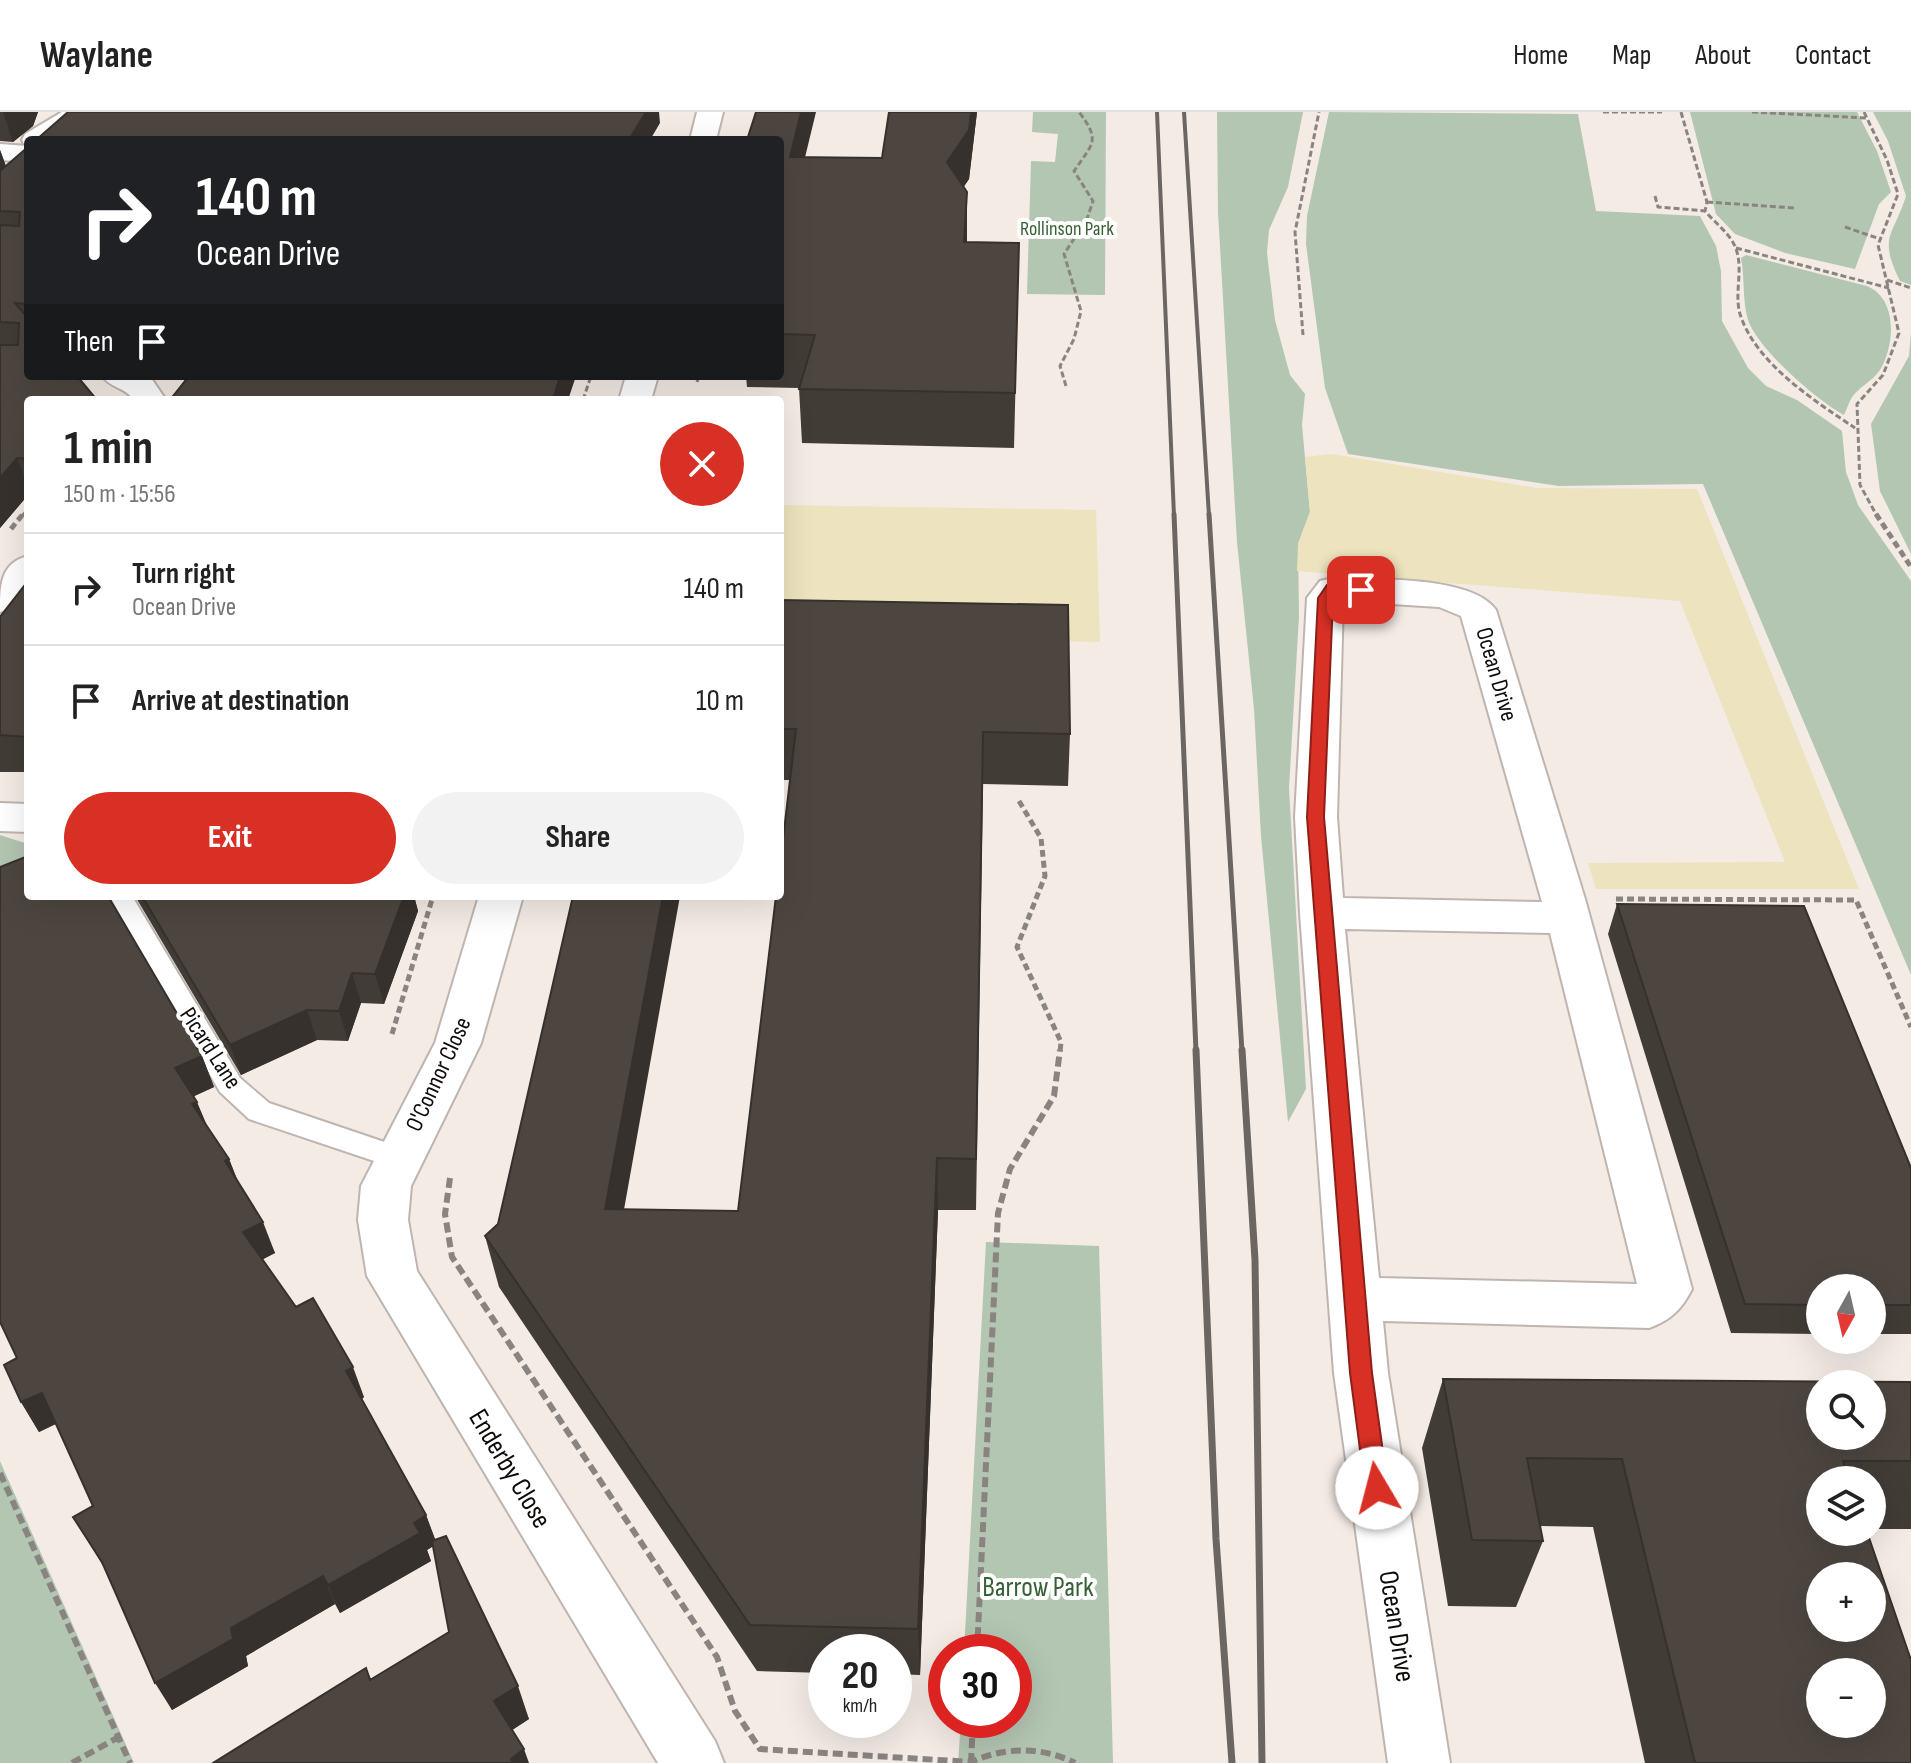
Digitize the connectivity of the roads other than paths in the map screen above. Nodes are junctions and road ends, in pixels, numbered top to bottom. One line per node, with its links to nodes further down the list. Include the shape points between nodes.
1 (79, 112): 3 (street)
2 (710, 112): 4 (street)
3 (43, 136)
4 (704, 136)
5 (128, 380): 6 (street)
6 (147, 396)
7 (24, 572): 8 (street)
8 (0, 601)
9 (0, 817): 10 (street)
10 (24, 818)
11 (121, 900): 15 (lane, Picard Lane, via 230,1085 259,1111)
12 (500, 900): 15 (street, O'Connor Close, via 458,1043)
13 (1565, 909): 14 (street); 14 (street, Ocean Drive, via 1478,610 1446,596 1333,589 1325,598 1316,817); 16 (street, Ocean Drive, via 1666,1289 1649,1306)
14 (1322, 913): 16 (street, Ocean Drive)
15 (398, 1158): 17 (street, Enderby Close, via 382,1204 382,1232 393,1276)
16 (1355, 1299): 18 (street, Ocean Drive, via 1367,1417)
17 (693, 1763)
18 (1419, 1763)

